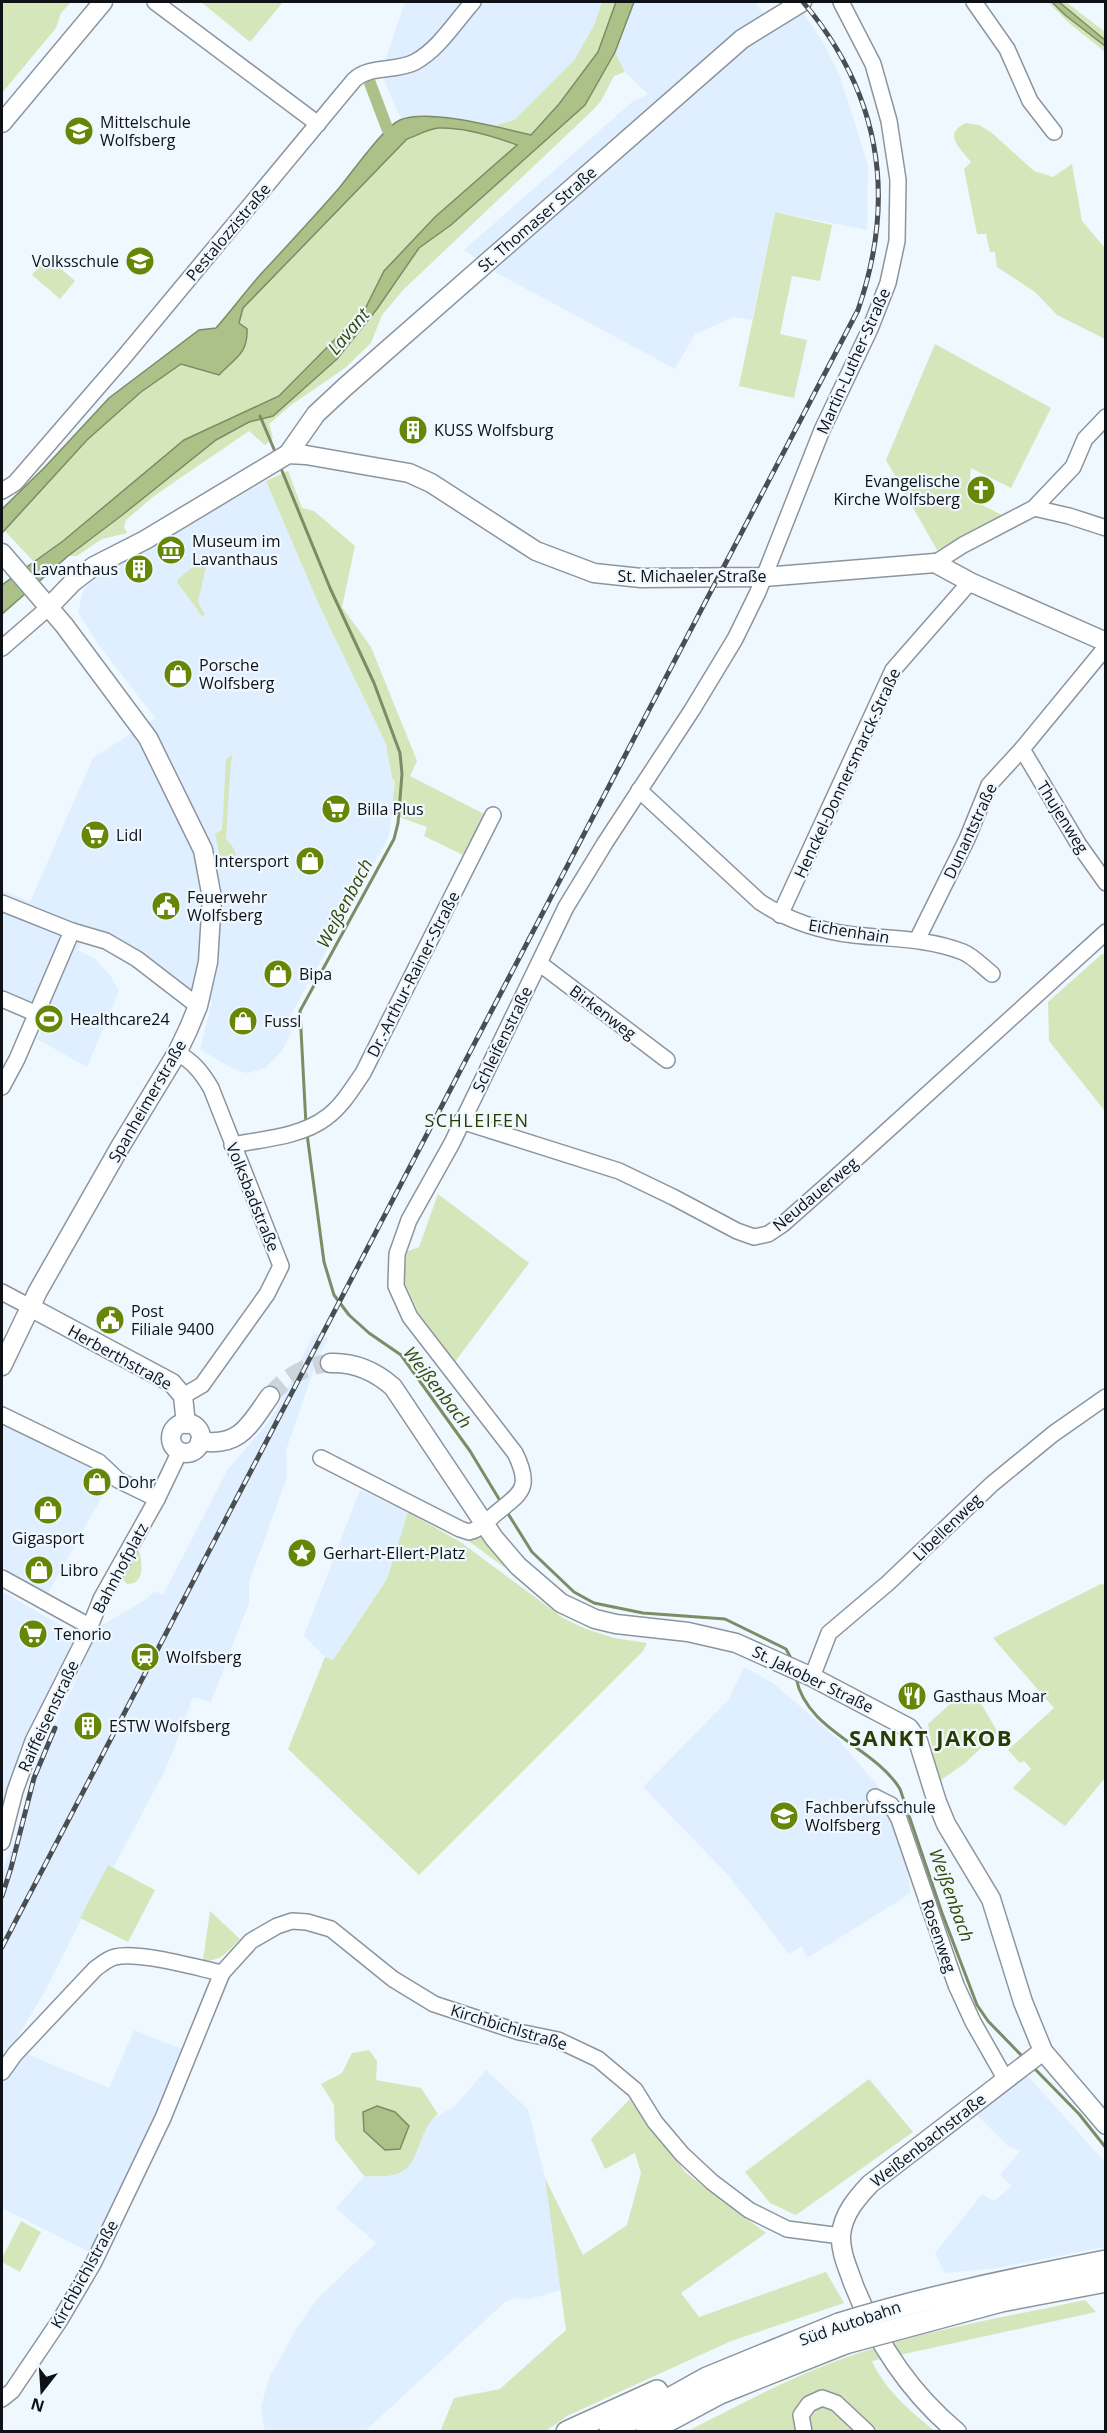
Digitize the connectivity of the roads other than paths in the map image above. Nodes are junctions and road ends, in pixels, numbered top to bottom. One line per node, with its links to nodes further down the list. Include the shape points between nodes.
1 (103, 2): 7 (main road)
2 (155, 2): 8 (street)
3 (472, 2): 8 (street, Pestalozzistraße, via 431,50 414,62 359,75)
4 (802, 2): 11 (main road, St. Thomaser Straße, via 742,39 353,380 316,414)
5 (841, 2): 17 (street, Martin-Luther-Straße, via 873,64 889,121 898,180 897,241 888,283 870,329 822,430)
6 (974, 2): 9 (street, via 1007,49 1030,101)
7 (2, 123)
8 (318, 124): 12 (street, Pestalozzistraße, via 74,416 15,483)
9 (1054, 132)
10 (1106, 417): 13 (street, via 1085,439 1073,467)
11 (288, 454): 17 (main road, St. Michaeler Straße, via 409,472 536,551 594,573 641,578); 19 (main road, via 94,566)
12 (2, 491)
13 (1034, 508): 14 (street); 16 (street, via 963,544)
14 (1106, 528)
15 (2, 553): 19 (main road, Spanheimerstraße)
16 (935, 563): 17 (main road, St. Michaeler Straße); 18 (main road)
17 (764, 577): 24 (street, Schleifenstraße, via 723,659)
18 (970, 582): 20 (main road); 28 (street, Henckel-Donnersmarck-Straße, via 893,670)
19 (44, 602): 22 (street); 35 (main road, Spanheimerstraße, via 148,738 203,850 212,898 208,962)
20 (1106, 642)
21 (1106, 647): 23 (street, Dunantstraße)
22 (2, 648)
23 (1022, 749): 26 (street, Thujenweg); 31 (street, Dunantstraße, via 989,785)
24 (639, 790): 28 (street, Eichenhain, via 760,902); 32 (street, Schleifenstraße, via 566,907)
25 (493, 814): 41 (street, Dr.-Arthur-Rainer-Straße, via 363,1073 344,1101 318,1123 295,1132)
26 (1106, 883)
27 (2, 903): 29 (street)
28 (780, 915): 31 (street, Eichenhain, via 851,934)
29 (72, 931): 35 (street, via 106,942 137,959); 36 (street)
30 (1106, 932): 40 (street, Neudauerweg, via 966,1062 768,1234 754,1237 737,1231 619,1172)
31 (917, 940): 33 (street, Eichenhain, via 965,953)
32 (539, 963): 38 (street, Birkenweg); 40 (street, Schleifenstraße)
33 (992, 974)
34 (2, 999): 36 (street)
35 (198, 1006): 37 (main road, Spanheimerstraße)
36 (37, 1014): 39 (street)
37 (177, 1053): 41 (street, Volksbadstraße, via 203,1074); 43 (main road, Spanheimerstraße)
38 (667, 1060)
39 (2, 1087)
40 (461, 1121): 55 (street, Schleifenstraße, via 400,1239 396,1286 403,1306 421,1334 515,1454 522,1469 519,1494)
41 (232, 1145): 47 (street, Volksbadstraße, via 281,1266 267,1294 202,1385)
42 (2, 1292): 43 (street)
43 (30, 1307): 45 (main road, Spanheimerstraße); 47 (main road, Herberthstraße, via 172,1383)
44 (330, 1363): 55 (main road, St. Jakober Straße, via 363,1368 393,1387)
45 (2, 1366)
46 (270, 1395): 51 (main road, via 240,1435 221,1443)
47 (183, 1396): 50 (main road, Herberthstraße)
48 (1106, 1397): 58 (street, Libellenweg, via 992,1484 830,1633)
49 (2, 1415): 54 (street, via 99,1462 118,1479)
50 (186, 1424): 51 (main road, via 197,1429); 52 (main road, via 176,1427 171,1436 174,1447)
51 (200, 1441): 52 (main road, via 192,1452)
52 (180, 1451): 54 (street, Bahnhofplatz)
53 (321, 1458): 55 (street, via 460,1529 474,1531)
54 (157, 1499): 57 (street, Bahnhofplatz)
55 (489, 1520): 58 (main road, St. Jakober Straße, via 506,1553 531,1580 575,1611 616,1624 715,1636)
56 (2, 1578): 57 (street, Bahnhofplatz)
57 (89, 1626): 60 (street, Raiffeisenstraße, via 25,1758)
58 (800, 1672): 62 (main road, St. Jakober Straße, via 909,1728 918,1742 946,1824 992,1899 1020,1993)
59 (875, 1797): 62 (street, Rosenweg, via 891,1805 899,1819 973,2022)
60 (2, 1842)
61 (222, 1973): 63 (street, via 137,1956 106,1960); 65 (street, Kirchbichlstraße, via 251,1941 277,1926 300,1922 331,1929 393,1979 434,2004 519,2032 558,2040 598,2059 635,2090 682,2154 749,2210 787,2229); 70 (street, Kirchbichlstraße, via 163,2118 93,2264 12,2391)
62 (1025, 2065): 64 (main road, St. Jakober Straße); 65 (main road, Weißenbachstraße, via 870,2184 851,2207)
63 (2, 2072)
64 (1106, 2125)
65 (841, 2236): 76 (main road, Weißenbachstraße, via 846,2265 868,2319 919,2395)
66 (1106, 2261): 68 (highway, Süd Autobahn, bridge, via 900,2305)
67 (1106, 2281): 68 (highway, Süd Autobahn, bridge)
68 (842, 2333): 69 (highway, Süd Autobahn); 73 (highway, Süd Autobahn)
69 (707, 2378): 71 (highway, via 660,2389); 72 (highway, Süd Autobahn)
70 (2, 2399)
71 (567, 2432)
72 (610, 2432)
73 (647, 2432)
74 (804, 2432): 75 (street, via 801,2415 822,2397 836,2403)
75 (867, 2432)
76 (957, 2432)

